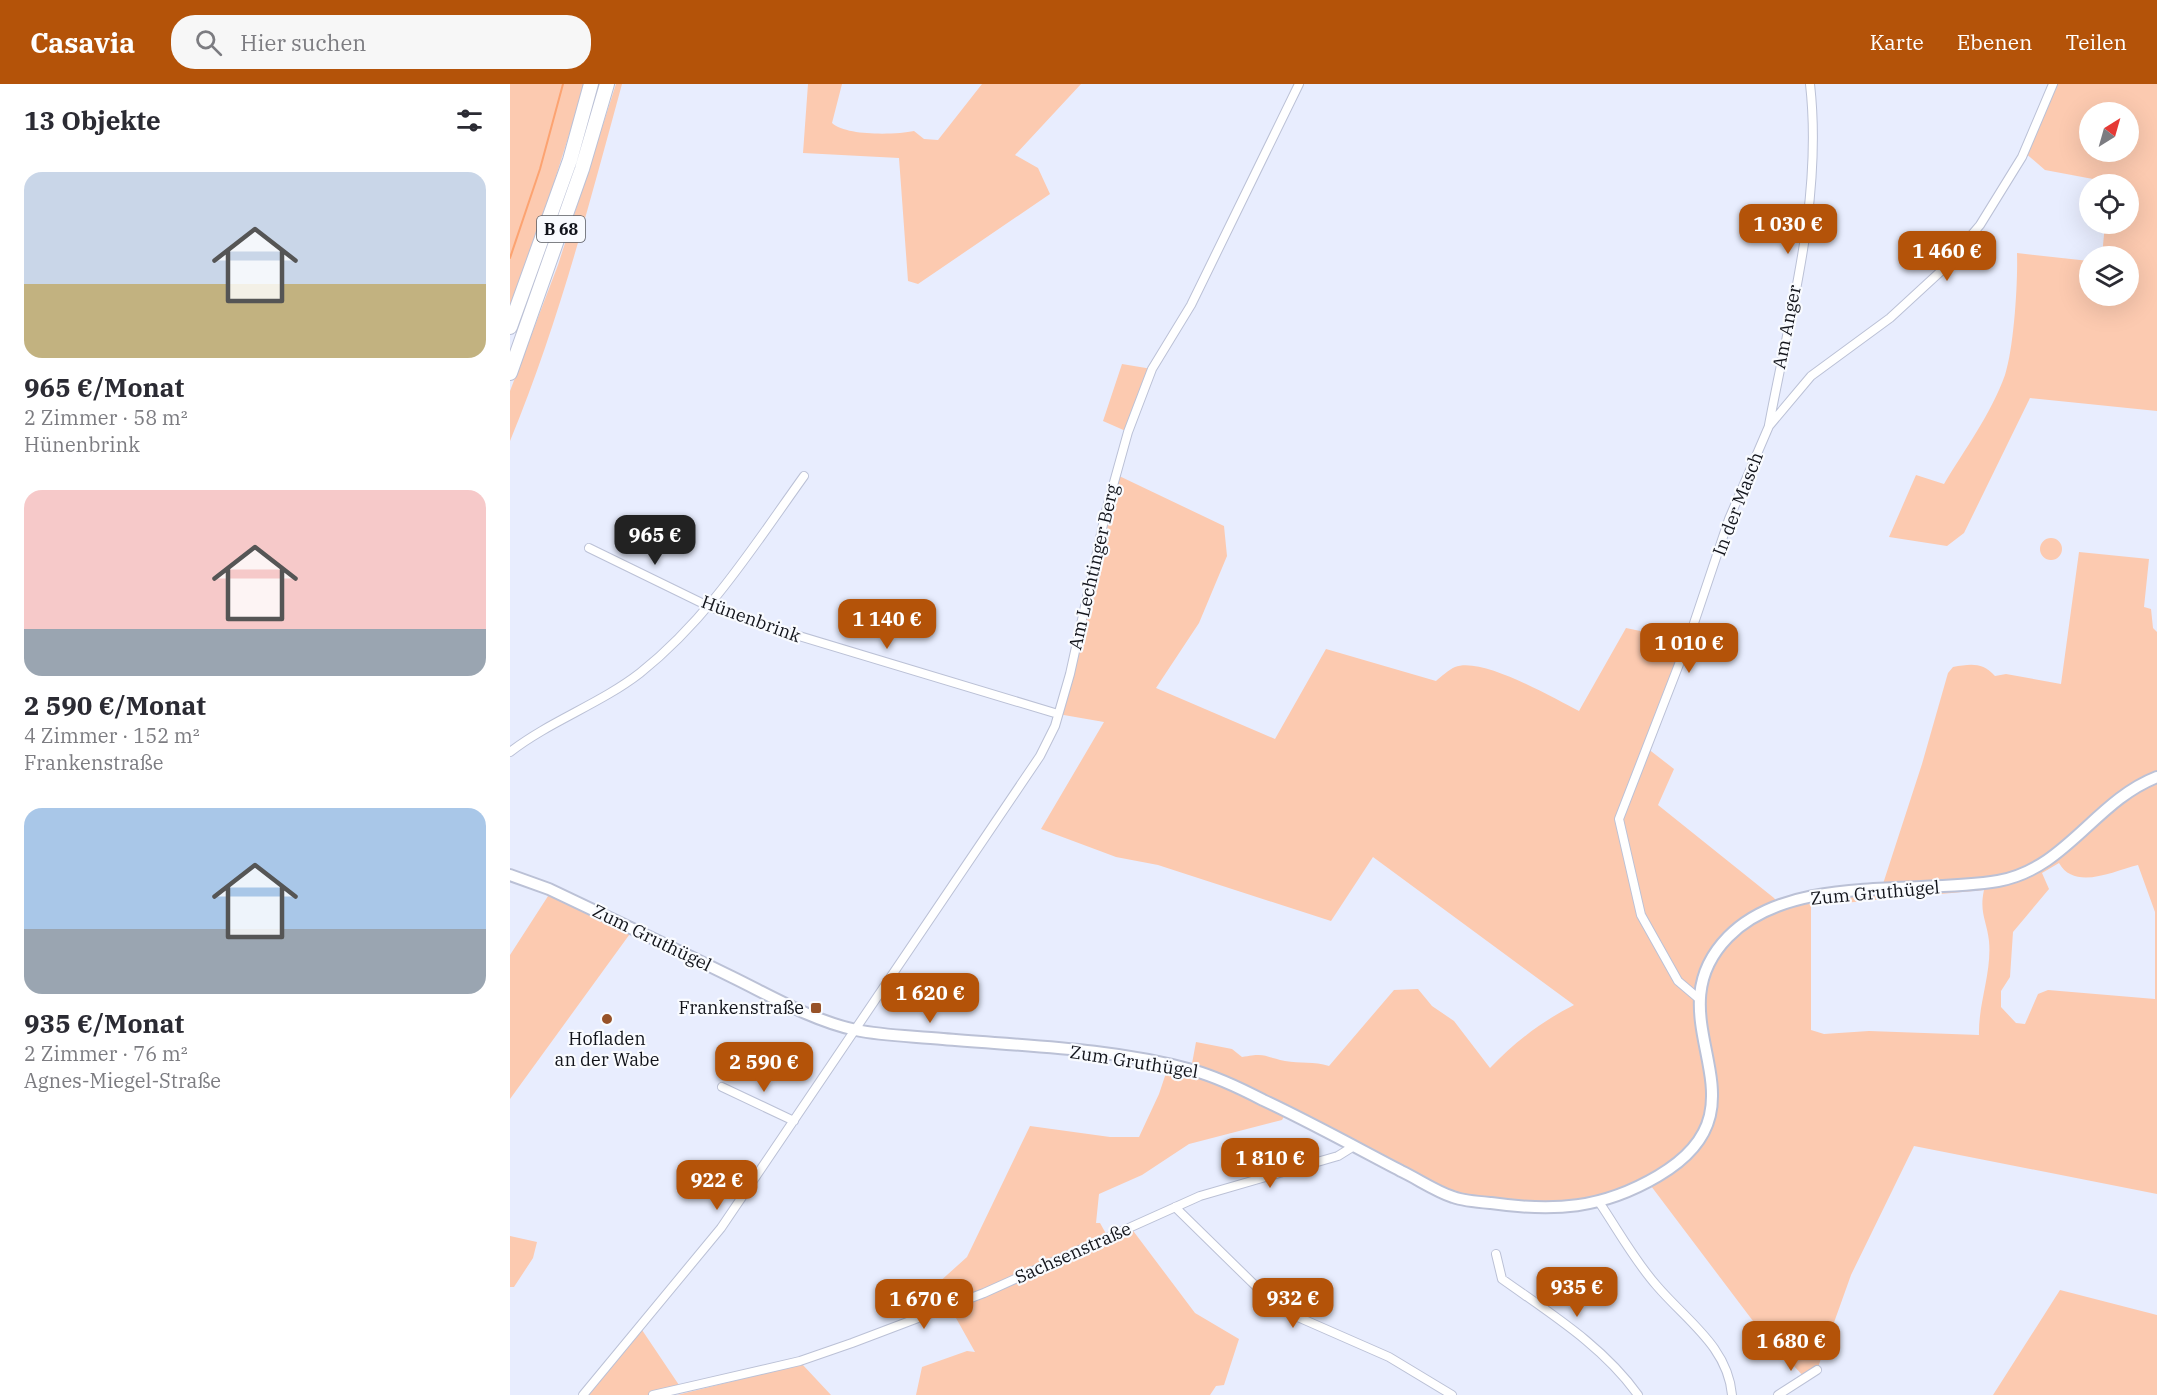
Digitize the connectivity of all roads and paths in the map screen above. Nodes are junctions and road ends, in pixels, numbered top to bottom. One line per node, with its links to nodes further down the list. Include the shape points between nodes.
1 (591, 84): 6 (highway, B 68, via 570,160)
2 (607, 84): 7 (highway, B 68, via 578,180)
3 (1299, 84): 12 (street, Am Lechtinger Berg, via 1191,305 1152,369 1118,463 1082,627)
4 (1810, 84): 8 (street, Am Anger, via 1815,148 1810,204)
5 (2054, 84): 8 (street, In der Masch, via 2022,157 1980,225 1940,272 1890,318 1811,376)
6 (510, 327)
7 (510, 373)
8 (1769, 426): 16 (street, In der Masch, via 1729,519 1688,641 1619,819 1641,915 1678,981)
9 (804, 476): 11 (street)
10 (589, 548): 11 (street, Hünenbrink)
11 (710, 607): 12 (street, Hünenbrink); 13 (street, via 639,674)
12 (1058, 714): 17 (street, Am Lechtinger Berg, via 1029,776)
13 (510, 752)
14 (2157, 777): 16 (street, Zum Gruthügel, via 2113,801 2054,858 2009,879 1821,895 1756,915 1719,947 1701,982)
15 (510, 875): 17 (street, Zum Gruthügel, via 559,894 804,1012)
16 (1698, 998): 21 (street, Zum Gruthügel, via 1700,1027 1713,1079 1714,1098 1706,1128 1694,1146 1665,1172)
17 (854, 1030): 19 (street); 20 (street, Zum Gruthügel, via 1121,1056 1191,1069 1217,1077)
18 (722, 1087): 19 (street)
19 (794, 1121): 25 (street, via 721,1228)
20 (1354, 1146): 21 (street, Zum Gruthügel, via 1455,1198 1527,1208); 22 (street, Sachsenstraße, via 1338,1156 1200,1196)
21 (1599, 1202): 29 (street, via 1656,1286 1712,1345 1729,1372)
22 (1175, 1207): 26 (street, Sachsenstraße, via 984,1293 852,1343 800,1361); 27 (street, via 1271,1301 1291,1314 1389,1357)
23 (1496, 1254): 28 (street, via 1502,1279 1592,1344)
24 (1817, 1370): 30 (street)
25 (583, 1395)
26 (653, 1395)
27 (1452, 1395)
28 (1638, 1395)
29 (1732, 1395)
30 (1778, 1395)

